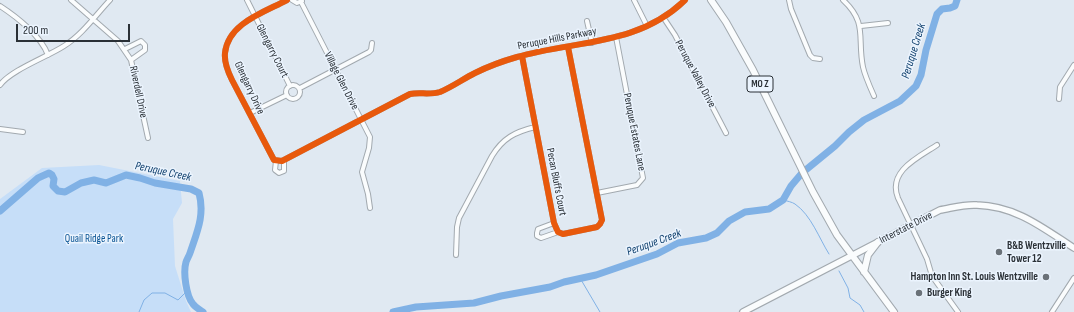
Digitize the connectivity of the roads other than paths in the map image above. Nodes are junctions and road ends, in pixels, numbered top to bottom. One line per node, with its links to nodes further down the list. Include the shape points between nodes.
1 (71, 0): 15 (street, Riverdell Drive)
2 (110, 0): 15 (street)
3 (247, 0): 13 (street, Glengarry Court)
4 (287, 0): 13 (street, Glengarry Drive)
5 (292, 0): 11 (street, via 297,3)
6 (634, 0): 18 (street)
7 (685, 0): 14 (street, Peruque Hills Parkway)
8 (711, 0): 55 (main road, MO Z, via 747,58 813,192)
9 (789, 0): 27 (street, via 810,55)
10 (843, 0): 19 (street)
11 (302, 1): 30 (street, Village Glen Drive)
12 (0, 6): 25 (street, via 37,36)
13 (255, 17): 32 (street, Glengarry Court); 37 (street, Glengarry Drive, via 242,24 235,32 225,54 232,80)
14 (663, 17): 18 (street, Peruque Hills Parkway); 42 (street, Peruque Valley Drive)
15 (93, 19): 24 (street, Riverdell Drive); 25 (street, via 81,33)
16 (587, 21): 22 (street)
17 (888, 22): 19 (street)
18 (647, 26): 20 (street, Peruque Hills Parkway)
19 (861, 26): 35 (street, via 863,68)
20 (616, 37): 22 (street, Peruque Hills Parkway); 47 (street, Peruque Estates Lane, via 643,178 637,185)
21 (372, 43): 30 (street, Glengarry Court, via 369,52)
22 (592, 43): 23 (street, Peruque Hills Parkway)
23 (568, 47): 26 (street, Peruque Hills Parkway); 47 (street, Pecan Bluffs Court)
24 (125, 50): 28 (street, Riverdell Drive); 28 (street, via 141,41 145,45 145,50)
25 (48, 55): 31 (street)
26 (522, 56): 38 (street, Peruque Hills Parkway, via 496,63 438,92 410,94); 39 (street, Pecan Bluffs Court)
27 (820, 59)
28 (131, 60): 43 (street, Riverdell Drive)
29 (1074, 65): 36 (street, via 1060,87)
30 (335, 70): 33 (street, Glengarry Court); 38 (street, Village Glen Drive)
31 (1, 82)
32 (290, 86): 33 (street, Glengarry Court); 34 (street, Glengarry Court, via 287,88)
33 (300, 88): 34 (street, Glengarry Court, via 299,97 294,100)
34 (287, 95): 37 (street, Glengarry Court)
35 (874, 96)
36 (1059, 99)
37 (250, 114): 46 (street, Glengarry Drive)
38 (361, 120): 45 (street, Peruque Hills Parkway); 48 (street, Village Glen Drive, via 370,137 362,172)
39 (535, 127): 49 (street, Pecan Bluffs Court); 54 (street, via 507,138 498,146 459,218)
40 (0, 129): 41 (street)
41 (23, 132)
42 (726, 133)
43 (148, 138)
44 (936, 145): 50 (street, via 906,166 897,180 896,194)
45 (284, 160): 46 (street, Peruque Hills Parkway); 46 (street, Peruque Hills Parkway, via 284,171 279,173 275,170)
46 (277, 161)
47 (598, 193): 51 (street, Pecan Bluffs Court, via 602,220 597,227 563,234)
48 (370, 208)
49 (554, 223): 51 (street, Pecan Bluffs Court); 51 (street, via 538,229 537,236 540,238)
50 (911, 225): 52 (main road, Interstate Drive); 53 (main road, Interstate Drive, via 940,210 967,205 995,207 1027,218); 60 (street, via 932,276)
51 (558, 232)
52 (878, 242): 55 (main road, Interstate Drive); 56 (main road, via 868,255)
53 (1074, 248)
54 (456, 255)
55 (852, 256): 56 (main road, MO Z); 59 (main road, Interstate Drive)
56 (864, 272): 58 (main road, MO Z)
57 (1074, 278): 61 (street)
58 (892, 310)
59 (743, 312)
60 (958, 312)
61 (1052, 312)

